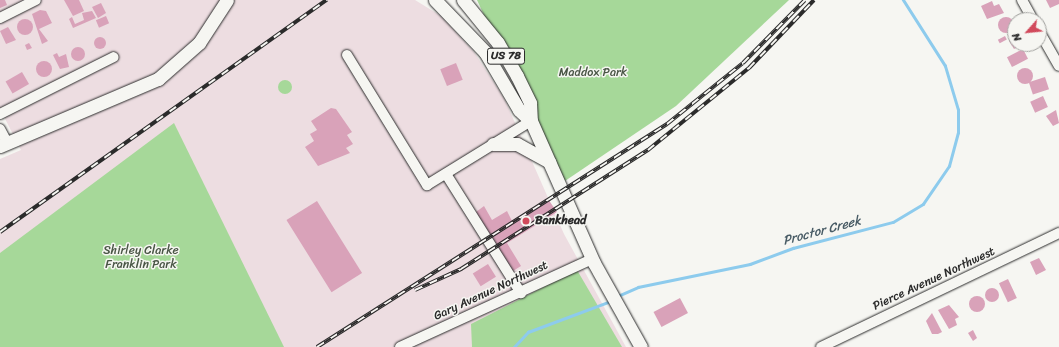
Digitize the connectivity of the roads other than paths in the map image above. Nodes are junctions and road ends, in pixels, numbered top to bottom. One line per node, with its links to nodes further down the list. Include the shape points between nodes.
1 (36, 0): 7 (street)
2 (227, 0): 15 (main road, via 209,31 190,54 158,79)
3 (435, 0): 13 (main road, US 78, via 485,52 519,110)
4 (463, 0): 13 (main road, US 78, via 508,60 530,103)
5 (1022, 0): 6 (street)
6 (1029, 12)
7 (0, 18)
8 (1047, 45): 11 (street)
9 (347, 55): 18 (street, via 427,185)
10 (114, 57): 12 (street)
11 (1059, 66)
12 (0, 114)
13 (531, 121): 16 (street); 17 (main road, US 78)
14 (0, 129): 15 (street)
15 (4, 144)
16 (493, 144): 17 (main road, via 518,144); 18 (street)
17 (549, 162): 20 (main road, US 78)
18 (446, 174): 21 (street)
19 (1059, 233): 24 (street, Pierce Avenue Northwest)
20 (592, 258): 21 (street, Gary Avenue Northwest); 23 (main road, US 78, via 617,308)
21 (521, 293): 22 (street, Gary Avenue Northwest)
22 (400, 347)
23 (641, 347)
24 (821, 347)

